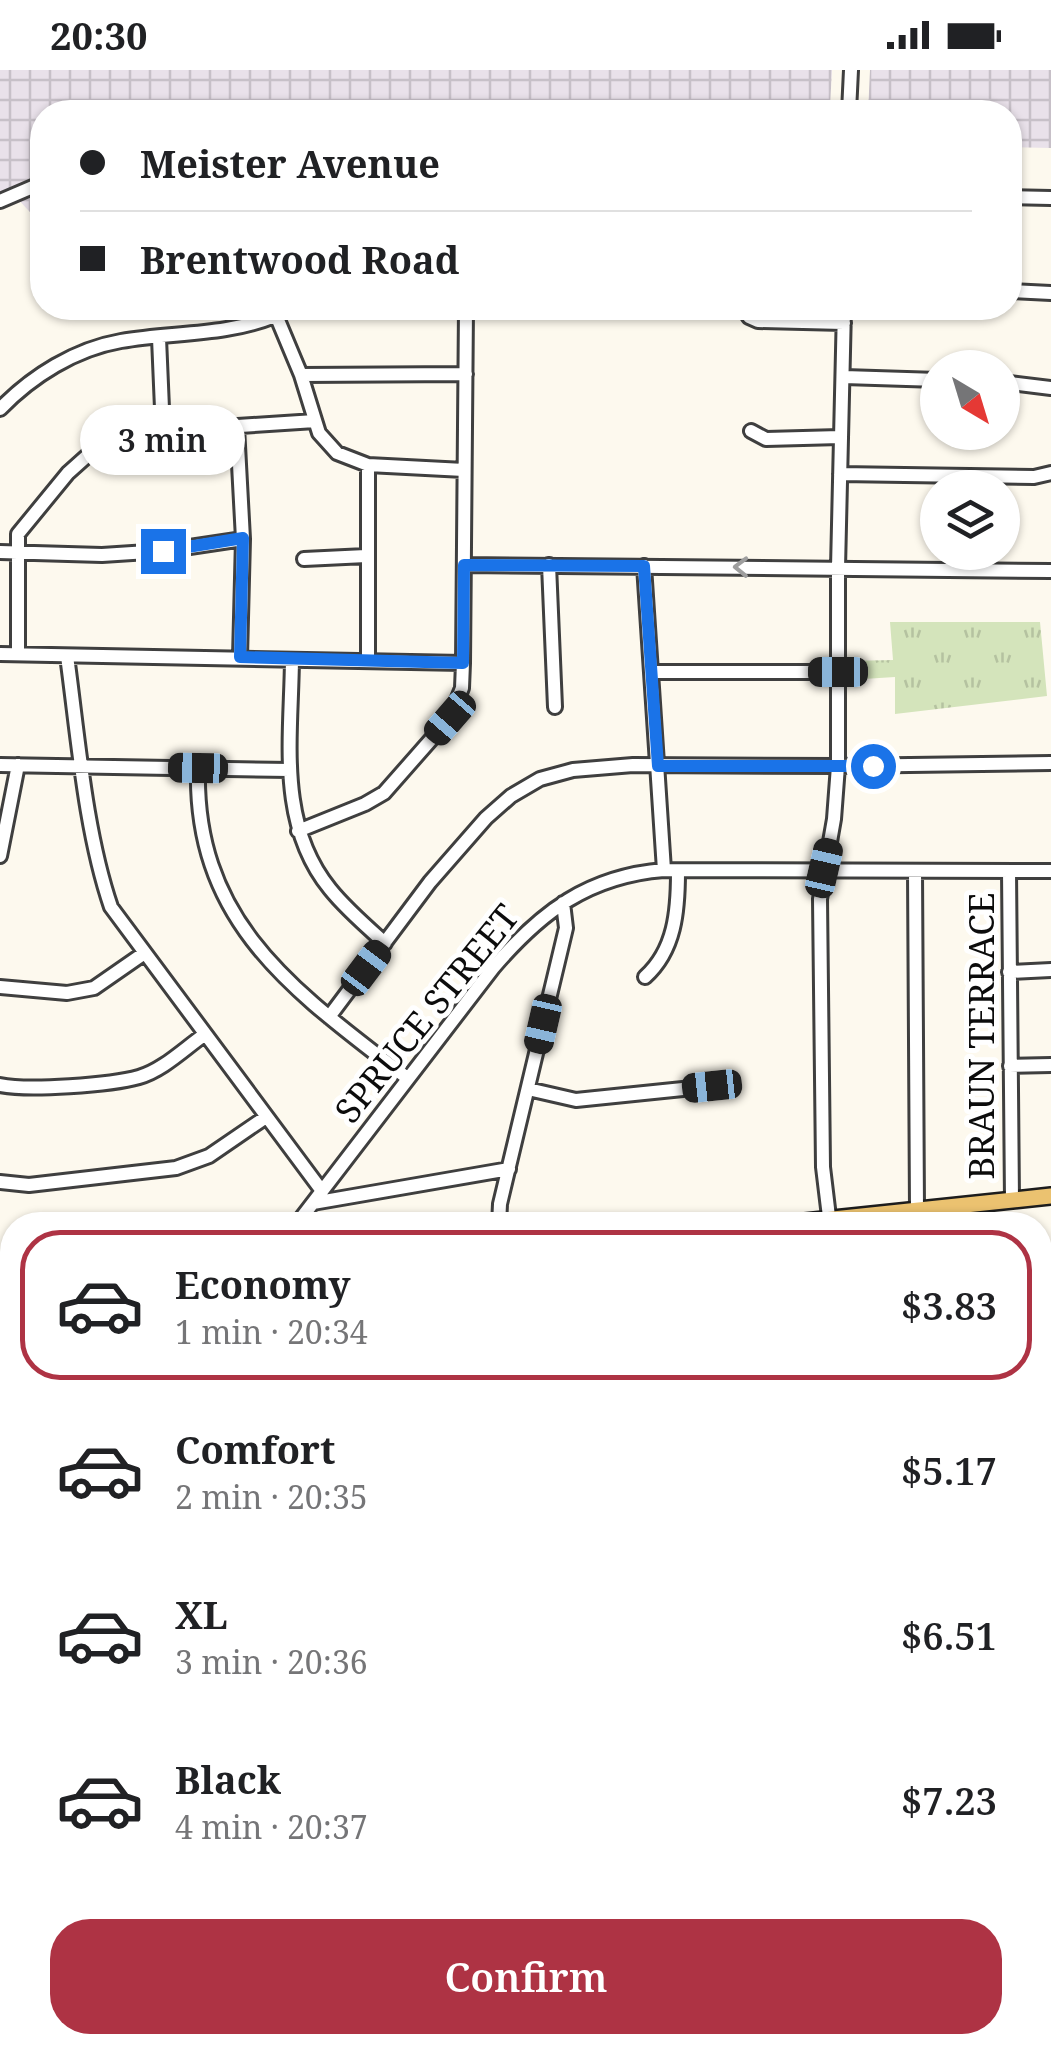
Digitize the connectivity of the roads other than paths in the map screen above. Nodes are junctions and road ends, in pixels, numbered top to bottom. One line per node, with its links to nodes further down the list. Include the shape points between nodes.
1 (851, 70): 2 (street)
2 (850, 100)
3 (30, 188): 6 (street)
4 (1022, 197): 5 (street)
5 (1051, 198)
6 (0, 201)
7 (1022, 292): 8 (street)
8 (1051, 293)
9 (258, 320): 14 (street, via 240,329)
10 (277, 320): 16 (street)
11 (466, 320): 15 (street)
12 (756, 320): 13 (street)
13 (844, 323): 17 (street)
14 (159, 338): 21 (street, via 74,356); 25 (street)
15 (466, 374): 16 (street); 28 (street)
16 (301, 375): 22 (street)
17 (844, 377): 18 (street); 26 (street)
18 (920, 379)
19 (1020, 384): 20 (street)
20 (1051, 388)
21 (0, 409)
22 (316, 421): 23 (street); 27 (street, via 337,453)
23 (237, 427): 25 (street); 31 (street)
24 (751, 431): 26 (street, via 766,439)
25 (162, 432): 33 (street, via 120,439 76,465 18,534)
26 (840, 437): 30 (street)
27 (368, 465): 28 (street); 34 (street)
28 (464, 470): 36 (street)
29 (1051, 472): 30 (street)
30 (840, 474): 39 (street)
31 (243, 538): 33 (street, via 102,555); 44 (street)
32 (0, 552): 33 (street)
33 (18, 552): 42 (street)
34 (366, 556): 35 (street); 46 (street)
35 (304, 559)
36 (464, 565): 37 (street); 47 (street)
37 (550, 566): 38 (street); 50 (street)
38 (644, 566): 39 (street, one-way to 38); 48 (street)
39 (838, 568): 40 (street); 49 (street)
40 (1051, 571)
41 (0, 654): 42 (street)
42 (18, 654): 43 (street)
43 (68, 656): 44 (street); 54 (street)
44 (240, 657): 45 (street)
45 (292, 660): 46 (street); 58 (street)
46 (368, 661): 47 (street)
47 (463, 663): 59 (street, via 450,718 384,792)
48 (651, 672): 49 (street); 55 (street)
49 (838, 672): 56 (street)
50 (555, 707)
51 (1051, 762): 56 (street)
52 (0, 765): 53 (street)
53 (18, 765): 54 (street); 60 (street)
54 (82, 766): 57 (street); 68 (street, via 104,887)
55 (658, 766): 56 (street); 62 (street); 67 (street, via 564,772 511,796 430,882)
56 (838, 766): 61 (street)
57 (198, 768): 58 (street); 73 (street, via 199,823 216,881 259,950)
58 (290, 770): 59 (street)
59 (298, 832): 67 (street, via 330,890)
60 (0, 856)
61 (824, 868): 62 (street, SPRUCE STREET); 65 (street, SPRUCE STREET); 92 (street, via 823,1167)
62 (671, 871): 66 (street, SPRUCE STREET, via 620,876); 71 (street, via 678,915 659,964)
63 (1009, 871): 64 (street, SPRUCE STREET); 65 (street, SPRUCE STREET); 70 (street, BRAUN TERRACE)
64 (1051, 871)
65 (915, 872): 89 (street)
66 (563, 903): 77 (street, SPRUCE STREET, via 522,934); 80 (street, via 566,928)
67 (385, 943): 73 (street)
68 (143, 954): 72 (street, via 94,988 68,993); 74 (street)
69 (1051, 970): 70 (street)
70 (1010, 972): 76 (street, BRAUN TERRACE)
71 (644, 977)
72 (0, 987)
73 (329, 1017): 77 (street)
74 (204, 1035): 78 (street, via 138,1078 22,1090); 81 (street)
75 (1051, 1065): 76 (street)
76 (1010, 1066): 86 (street, BRAUN TERRACE)
77 (407, 1078): 84 (street, SPRUCE STREET)
78 (0, 1085)
79 (712, 1086): 80 (street, via 576,1100)
80 (528, 1089): 82 (street)
81 (266, 1117): 83 (street, via 209,1156 176,1168 30,1185); 84 (street)
82 (508, 1169): 87 (street); 91 (street)
83 (0, 1182)
84 (322, 1190): 87 (street, SPRUCE STREET)
85 (1051, 1196): 86 (main road)
86 (1012, 1200): 88 (main road)
87 (313, 1203): 90 (street, SPRUCE STREET)
88 (939, 1206): 89 (main road); 94 (street)
89 (917, 1209): 93 (main road)
90 (306, 1212)
91 (500, 1212)
92 (829, 1212)
93 (897, 1212)
94 (939, 1212)

